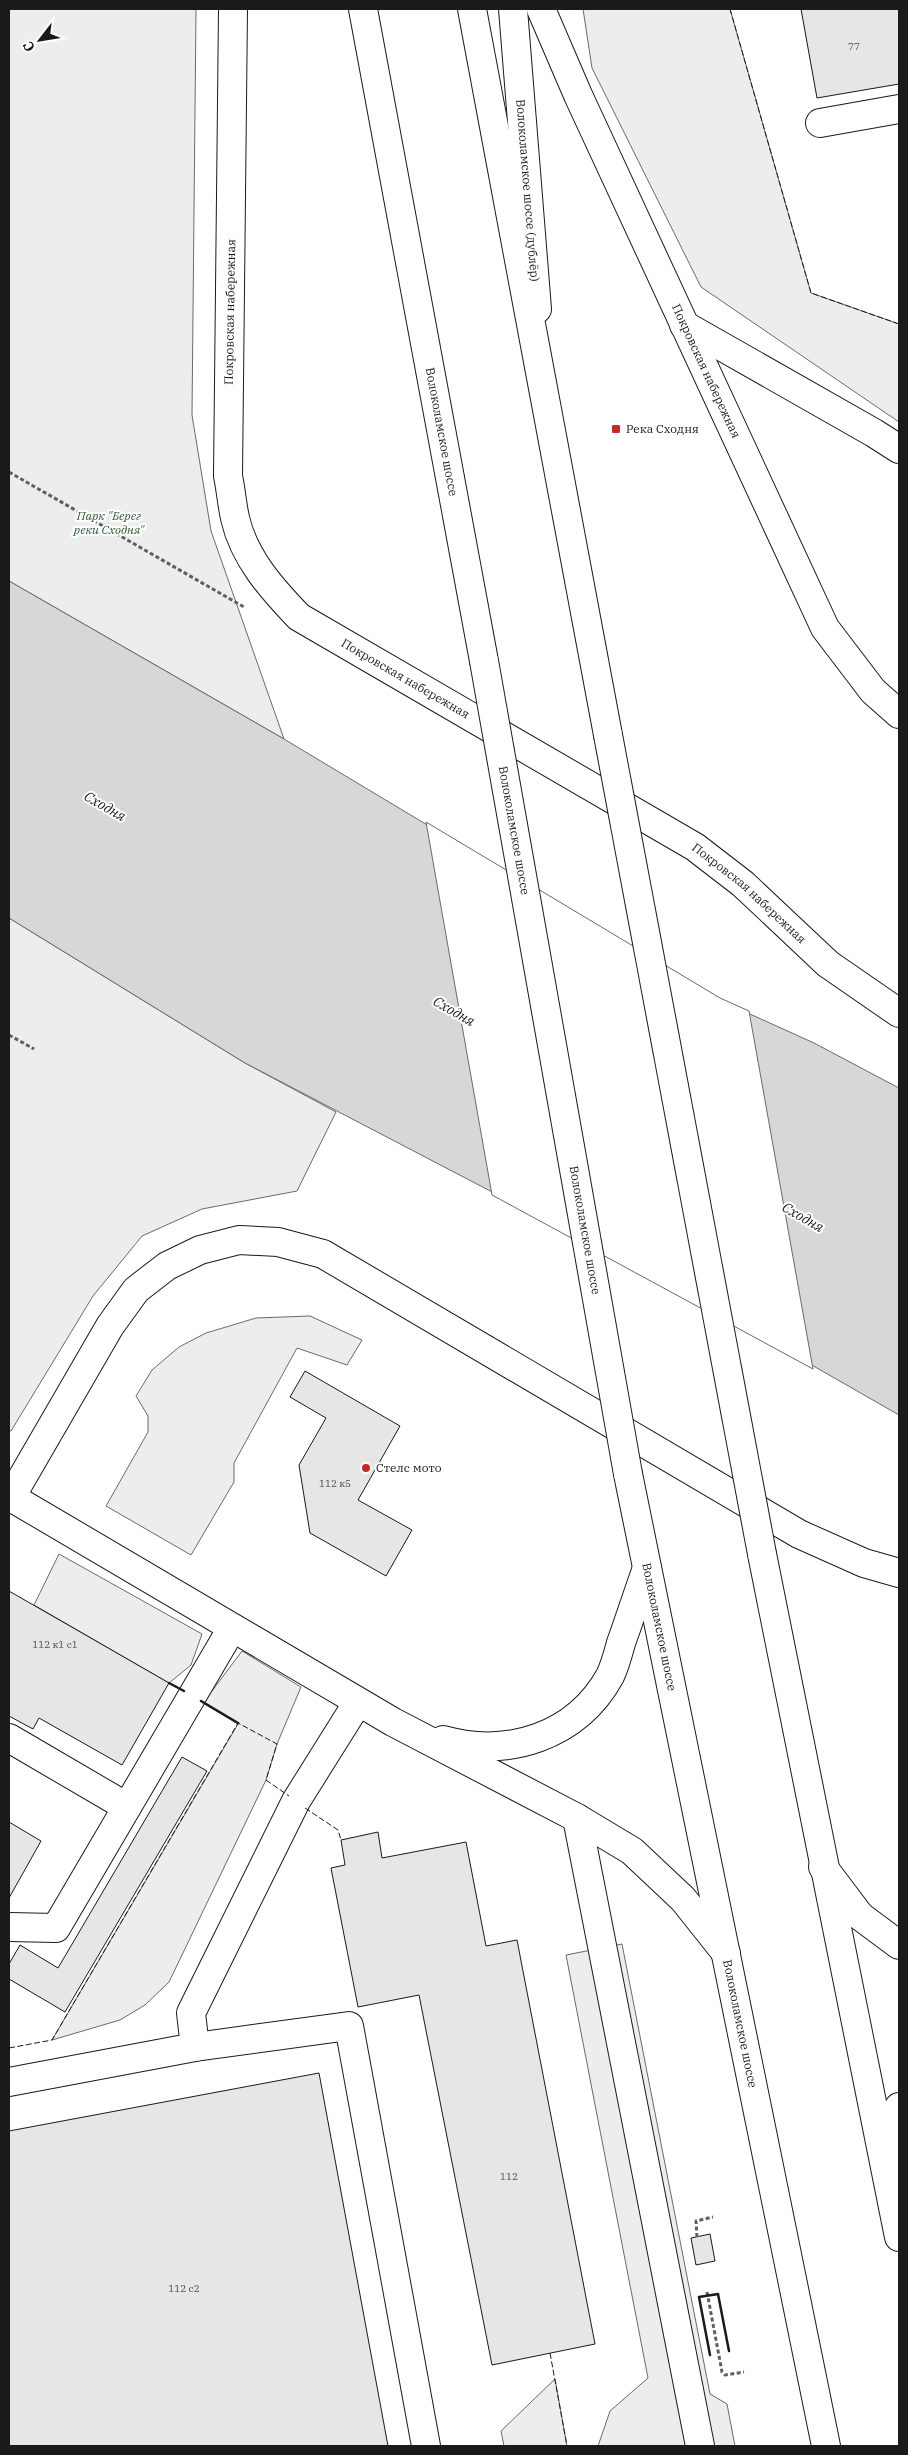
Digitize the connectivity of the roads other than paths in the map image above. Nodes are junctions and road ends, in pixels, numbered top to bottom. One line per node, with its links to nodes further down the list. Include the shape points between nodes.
1 (233, 9): 12 (street, Покровская набережная, via 228,476 235,520 254,563 272,589 300,617 332,638 695,847 743,884 828,964)
2 (362, 9): 14 (street, Волоколамское шоссе, bridge, via 484,661)
3 (472, 9): 9 (street)
4 (513, 9): 9 (street, Волоколамское шоссе (дублёр), via 535,265)
5 (541, 9): 8 (street, Покровская набережная)
6 (899, 109): 7 (street)
7 (820, 123)
8 (684, 325): 10 (street); 11 (street, Покровская набережная, via 824,628 873,692)
9 (540, 373): 22 (street, bridge)
10 (899, 449)
11 (899, 714)
12 (899, 1013)
13 (10, 1497): 15 (street, via 110,1326 136,1290 167,1266 200,1250 239,1240 278,1242 323,1254 799,1534 864,1563); 16 (street)
14 (647, 1568): 18 (street, via 610,1675 584,1710 561,1728 536,1740 475,1747); 25 (street, Волоколамское шоссе)
15 (899, 1573)
16 (232, 1628): 17 (street); 20 (street)
17 (358, 1702): 18 (street); 26 (street, via 296,1801 191,2013)
18 (406, 1729): 21 (street)
19 (9, 1738): 20 (street)
20 (127, 1807): 23 (street, via 56,1928)
21 (578, 1818): 25 (street, via 632,1851 683,1899); 32 (street)
22 (823, 1867): 24 (street, via 860,1916); 29 (street)
23 (9, 1927)
24 (899, 1945)
25 (726, 1953): 33 (street, Волоколамское шоссе)
26 (196, 2047): 27 (street); 31 (street, via 349,2026)
27 (9, 2082)
28 (899, 2107): 29 (street, via 893,2123)
29 (892, 2199): 30 (street)
30 (899, 2238)
31 (426, 2446)
32 (700, 2446)
33 (826, 2446)

